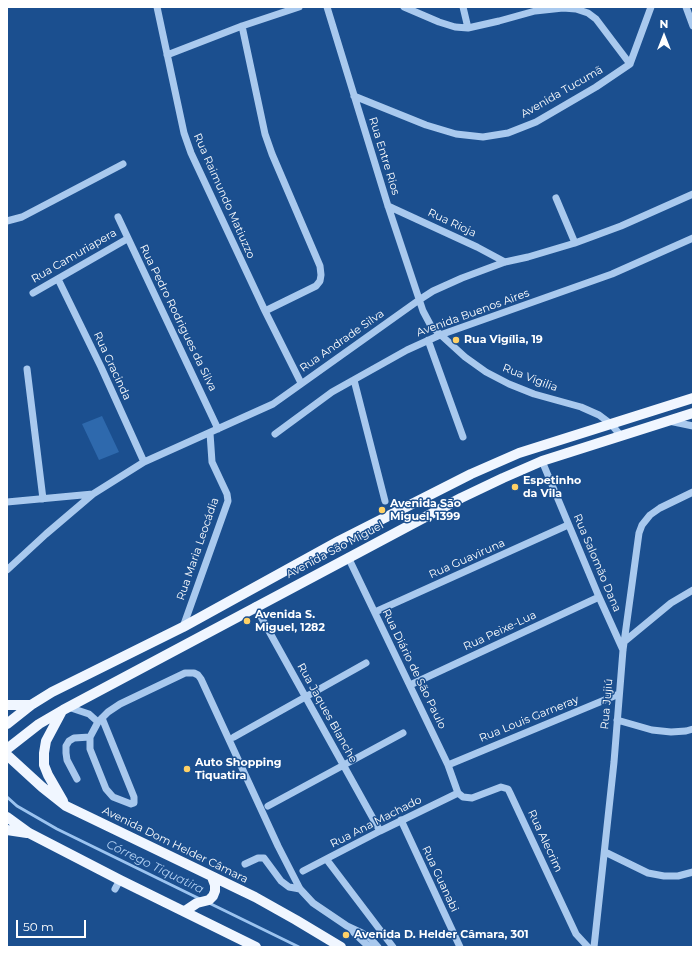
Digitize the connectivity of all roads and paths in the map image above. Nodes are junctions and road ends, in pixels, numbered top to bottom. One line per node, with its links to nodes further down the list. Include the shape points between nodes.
1 (157, 7): 12 (street, Rua Raimundo Matiuzzo)
2 (299, 7): 9 (street)
3 (327, 7): 14 (street, Rua Entre Rios)
4 (404, 7): 11 (street, via 444,24)
5 (463, 7): 11 (street)
6 (651, 7): 13 (street)
7 (686, 7): 10 (street)
8 (535, 9): 11 (street); 13 (street, via 563,8 588,13 596,19)
9 (242, 26): 12 (street); 28 (street, via 265,134 320,266 321,275 316,286)
10 (693, 26)
11 (468, 28)
12 (168, 55): 28 (street, Rua Raimundo Matiuzzo, via 184,133 191,153)
13 (630, 64): 14 (street, Avenida Tucumã, via 536,122 508,133 483,137 456,134 426,125)
14 (354, 96): 18 (street, Rua Entre Rios)
15 (123, 164): 20 (street, via 22,217)
16 (693, 194): 23 (street, Rua Andrade Silva)
17 (556, 198): 23 (street)
18 (388, 206): 24 (street, Rua Rioja); 27 (street, Rua Entre Rios)
19 (118, 218): 22 (street, Rua Pedro Rodrigues da Silva)
20 (7, 221)
21 (693, 238): 30 (street, Avenida Buenos Aires, via 612,274)
22 (127, 239): 25 (street, Rua Camuriapera); 40 (street, Rua Pedro Rodrigues da Silva)
23 (575, 243): 24 (street, Rua Andrade Silva)
24 (505, 262): 27 (street, Rua Andrade Silva, via 462,278)
25 (58, 279): 26 (street, Rua Camuriapera); 46 (street, Rua Gracinda)
26 (33, 293)
27 (419, 300): 29 (street, Rua Entre Rios); 34 (street, Rua Andrade Silva)
28 (265, 311): 34 (street, Rua Raimundo Matiuzzo)
29 (423, 311): 30 (street, Rua Vigilia, via 431,326)
30 (440, 335): 31 (street, Avenida Buenos Aires); 38 (street, Rua Vigilia, via 486,372 509,384 599,415)
31 (428, 340): 33 (street, Avenida Buenos Aires, via 386,360); 44 (street)
32 (27, 369): 49 (street)
33 (354, 380): 42 (street, Avenida Buenos Aires, via 332,392); 50 (street)
34 (301, 383): 40 (street, Rua Andrade Silva, via 273,404)
35 (693, 398): 38 (main road, Avenida São Miguel)
36 (693, 414): 37 (main road, Avenida São Miguel)
37 (667, 421): 39 (street); 43 (main road, Avenida São Miguel)
38 (611, 424): 43 (street, Rua Vigilia); 59 (main road, Avenida São Miguel, via 519,453 471,474 339,541)
39 (693, 426)
40 (218, 429): 41 (street, Rua Andrade Silva)
41 (210, 433): 46 (street, Rua Andrade Silva); 59 (street, Rua Maria Leocádia, via 212,462 228,501)
42 (275, 434)
43 (621, 436): 45 (main road, Avenida São Miguel)
44 (463, 437)
45 (542, 461): 52 (street, Rua Salomão Dana); 53 (main road, Avenida São Miguel, via 460,498)
46 (144, 462): 48 (street, Rua Andrade Silva)
47 (693, 492): 60 (street, Rua Jujiú, via 660,508 642,525 636,545)
48 (93, 494): 49 (street, Rua Andrade Silva); 54 (street)
49 (43, 498): 51 (street, Rua Andrade Silva)
50 (385, 501)
51 (7, 502)
52 (568, 525): 56 (street, Rua Salomão Dana); 58 (street, Rua Guaviruna)
53 (348, 557): 57 (main road, Avenida São Miguel); 58 (street, Rua Diário de São Paulo)
54 (7, 570)
55 (693, 590): 60 (street, via 671,603)
56 (599, 597): 61 (street, Rua Salomão Dana); 63 (street, Rua Peixe-Lua)
57 (255, 606): 65 (street, Rua Jaques Blanche); 68 (main road, Avenida São Miguel)
58 (375, 612): 63 (street, Rua Diário de São Paulo)
59 (183, 627): 67 (main road, Avenida São Miguel, via 52,692)
60 (625, 642): 61 (street, Rua Jujiú)
61 (623, 650): 64 (street, Rua Jujiú)
62 (366, 663): 65 (street)
63 (410, 685): 79 (street, Rua Diário de São Paulo)
64 (619, 694): 70 (street, Rua Jujiú); 79 (street, Rua Louis Garneray)
65 (306, 697): 74 (street); 78 (street, Rua Jaques Blanche)
66 (7, 705): 67 (main road)
67 (32, 705): 71 (main road, Avenida São Miguel)
68 (66, 708): 69 (street); 76 (main road, Avenida São Miguel, via 39,724); 82 (main road, via 46,741 44,765)
69 (100, 720): 75 (street); 75 (street, via 134,797 134,803 128,804 113,797 106,789 90,749); 95 (street, via 120,704 185,673 198,675)
70 (617, 720): 72 (street, via 652,730); 89 (street, Rua Jujiú)
71 (7, 724)
72 (693, 729)
73 (403, 733): 78 (street)
74 (234, 737)
75 (90, 738): 80 (street, via 74,738 66,746 67,760)
76 (7, 749)
77 (7, 755): 82 (main road, Avenida Dom Helder Câmara)
78 (343, 765): 83 (street); 87 (street, Rua Jaques Blanche)
79 (448, 765): 81 (street, Rua Diário de São Paulo)
80 (77, 779)
81 (458, 793): 85 (street, Rua Ana Machado); 104 (street, Rua Alecrim, via 463,797 472,798 501,787 508,789 576,934)
82 (66, 806): 94 (main road, Avenida Dom Helder Câmara)
83 (268, 806)
84 (7, 817): 88 (main road)
85 (401, 820): 87 (street, Rua Ana Machado); 103 (street, Rua Guanabi)
86 (7, 830): 88 (main road)
87 (380, 831): 90 (street, Rua Ana Machado)
88 (29, 833): 96 (main road, via 118,884)
89 (605, 852): 93 (street, via 648,873 678,876); 105 (street, Rua Jujiú)
90 (327, 860): 92 (street, Rua Ana Machado); 102 (street)
91 (245, 864): 95 (street, via 264,858 281,881 289,887)
92 (303, 872)
93 (693, 872)
94 (212, 877): 96 (main road, via 215,885 213,896); 99 (main road, Avenida Dom Helder Câmara, via 255,897)
95 (300, 888): 97 (street, via 313,903)
96 (185, 912): 98 (main road)
97 (347, 926): 100 (street); 101 (street, via 370,938)
98 (256, 947)
99 (341, 947)
100 (369, 947)
101 (378, 947)
102 (393, 947)
103 (460, 947)
104 (588, 947)
105 (594, 947)

